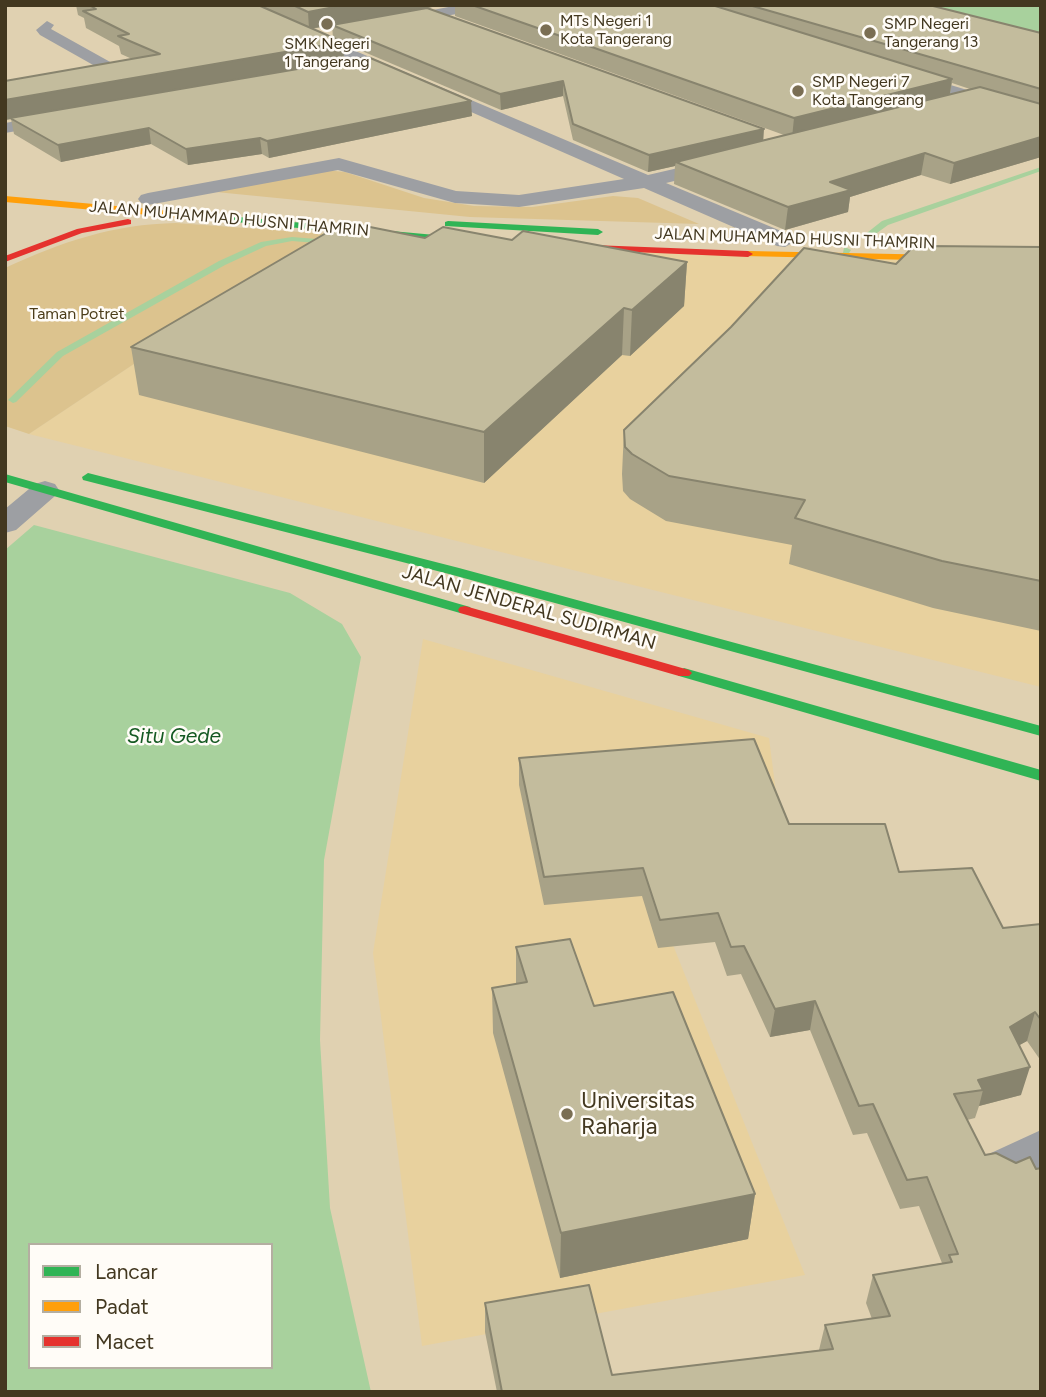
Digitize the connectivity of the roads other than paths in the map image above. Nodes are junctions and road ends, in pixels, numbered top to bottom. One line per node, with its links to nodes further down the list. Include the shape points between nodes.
1 (234, 5): 8 (street)
2 (484, 5): 3 (street)
3 (430, 15): 4 (street); 6 (street)
4 (380, 24)
5 (47, 25): 12 (street, via 43,30 114,73)
6 (469, 29)
7 (331, 32): 8 (street)
8 (306, 37): 9 (street)
9 (368, 64): 10 (street); 19 (street)
10 (342, 68)
11 (887, 72): 13 (street)
12 (5, 94)
13 (978, 99): 14 (street); 16 (street)
14 (952, 106)
15 (74, 117): 17 (street)
16 (1041, 118)
17 (5, 128)
18 (740, 160): 19 (street)
19 (645, 182): 23 (street, via 504,201 455,197 350,166 328,164); 29 (street)
20 (32, 185): 22 (main road)
21 (5, 188): 22 (main road, JALAN MUHAMMAD HUSNI THAMRIN)
22 (73, 192): 23 (main road, JALAN MUHAMMAD HUSNI THAMRIN)
23 (148, 200): 27 (main road, JALAN MUHAMMAD HUSNI THAMRIN)
24 (5, 201): 25 (main road, JALAN MUHAMMAD HUSNI THAMRIN); 31 (main road, via 35,225)
25 (284, 224): 27 (main road, JALAN MUHAMMAD HUSNI THAMRIN); 32 (main road, via 124,222 80,231)
26 (457, 225): 27 (main road, JALAN MUHAMMAD HUSNI THAMRIN); 28 (main road, via 441,229); 29 (main road, JALAN MUHAMMAD HUSNI THAMRIN)
27 (429, 231): 28 (main road, JALAN MUHAMMAD HUSNI THAMRIN)
28 (446, 240): 33 (main road, JALAN MUHAMMAD HUSNI THAMRIN, via 840,258)
29 (785, 241): 30 (main road, JALAN MUHAMMAD HUSNI THAMRIN)
30 (1041, 244)
31 (5, 250)
32 (5, 259)
33 (1041, 260)
34 (74, 473): 38 (main road, JALAN JENDERAL SUDIRMAN)
35 (5, 478): 36 (main road, JALAN JENDERAL SUDIRMAN)
36 (45, 490): 37 (street); 39 (main road, JALAN JENDERAL SUDIRMAN)
37 (5, 524)
38 (1041, 731)
39 (1041, 776)

